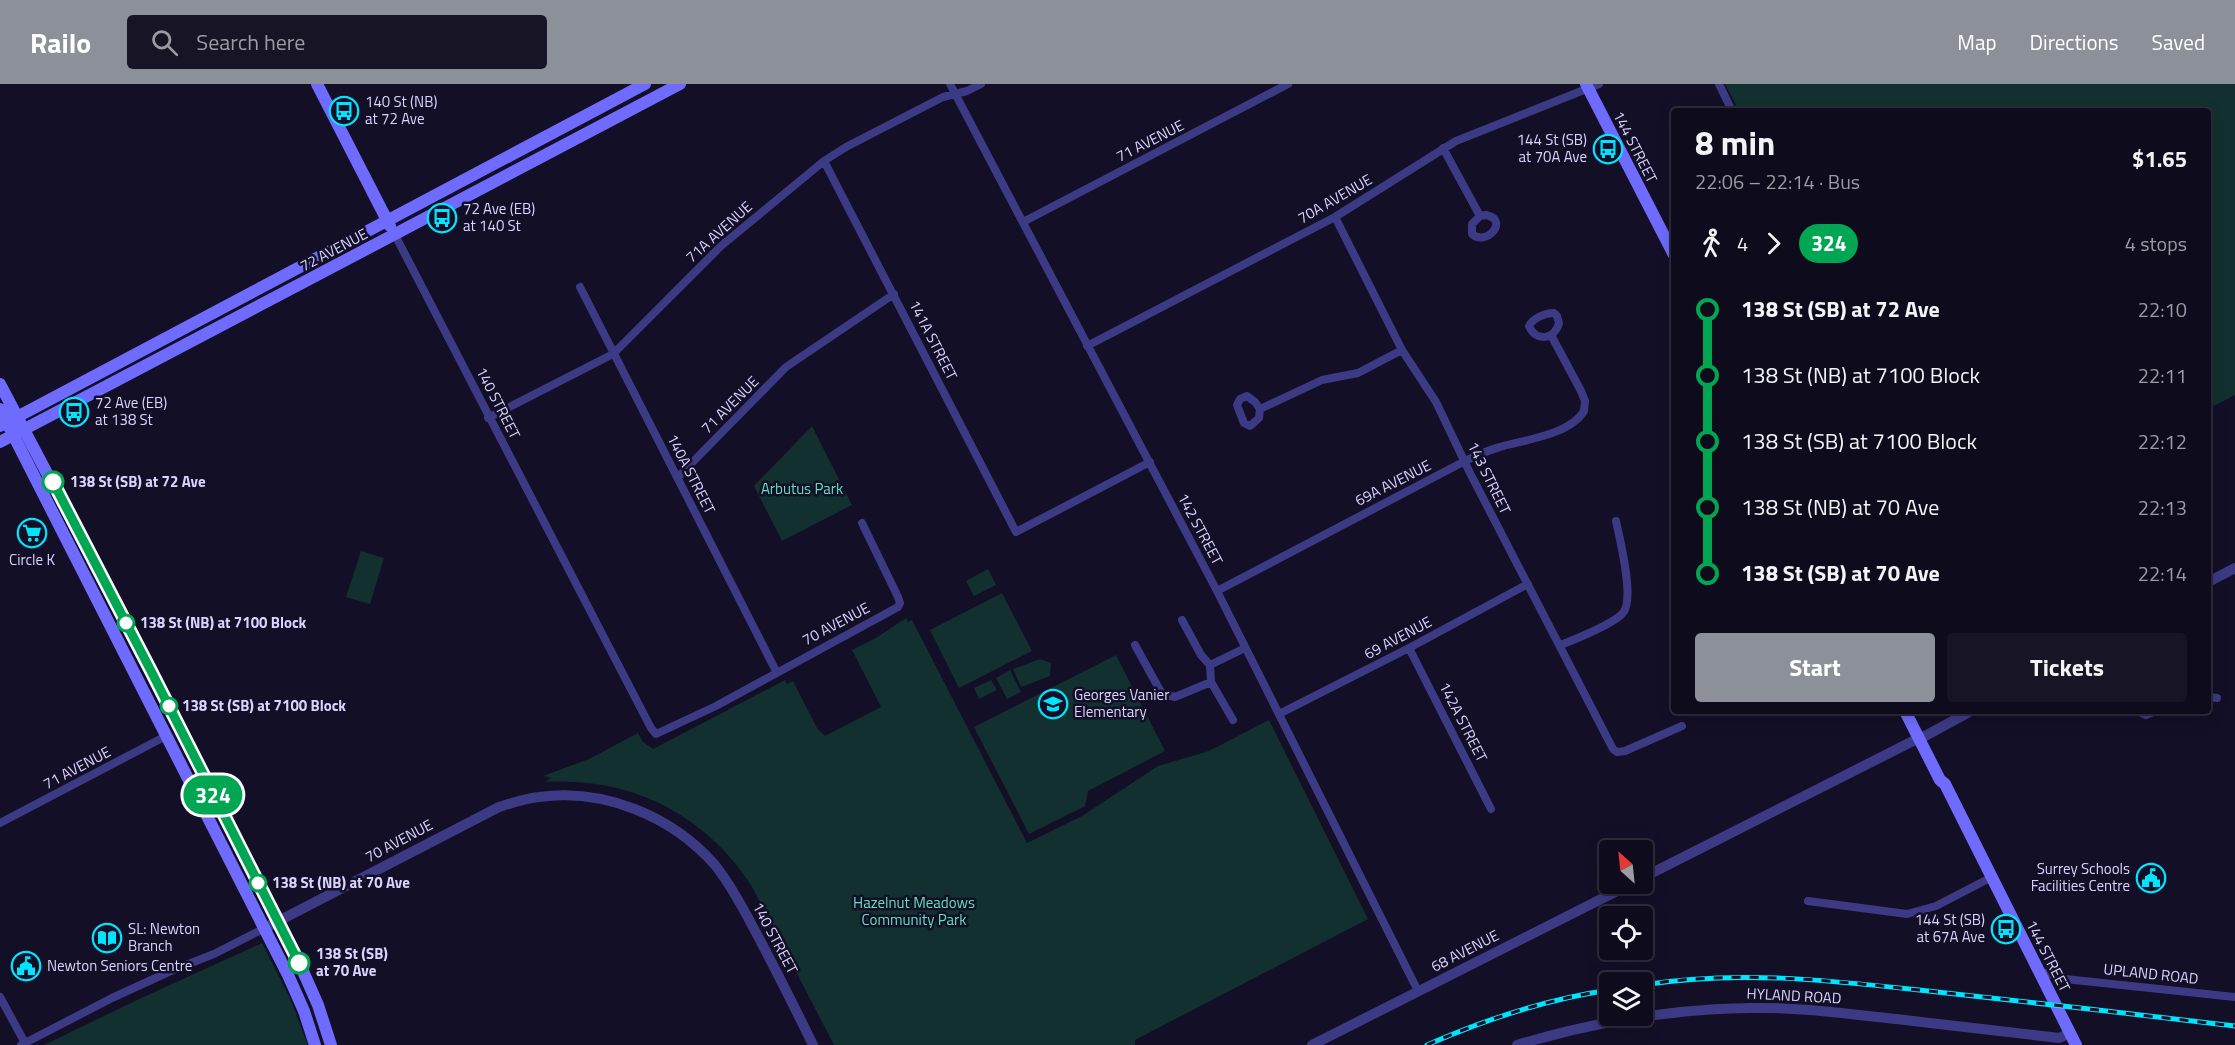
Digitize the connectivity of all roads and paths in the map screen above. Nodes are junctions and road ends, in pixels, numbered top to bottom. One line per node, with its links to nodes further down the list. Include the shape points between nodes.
1 (317, 84): 15 (main road, 140 STREET)
2 (645, 84): 15 (main road, 72 AVENUE)
3 (680, 84): 17 (main road, 72 AVENUE)
4 (950, 84): 9 (street, 142 STREET)
5 (981, 84): 9 (street, 71A AVENUE)
6 (1288, 84): 16 (street, 71 AVENUE)
7 (1719, 84): 10 (street)
8 (1591, 86): 11 (street, 70A AVENUE); 18 (main road, 144 STREET)
9 (956, 94): 12 (street, 71A AVENUE, via 942,97); 16 (street, 142 STREET)
10 (1731, 108)
11 (1443, 148): 13 (street); 14 (street, 70A AVENUE)
12 (824, 161): 20 (street, 141A STREET); 24 (street, 71A AVENUE, via 721,246)
13 (1480, 216)
14 (1335, 217): 22 (street, 70A AVENUE); 23 (street, 143 STREET)
15 (387, 220): 17 (main road, 140 STREET); 29 (main road, 72 AVENUE)
16 (1023, 222): 22 (street, 142 STREET)
17 (395, 235): 28 (street, 140 STREET); 30 (main road, 72 AVENUE)
18 (1671, 249)
19 (580, 287): 24 (street, 140A STREET)
20 (894, 294): 33 (street, 141A STREET, via 1016,532); 34 (street, 71 AVENUE, via 786,367)
21 (1551, 335): 32 (street, 69A AVENUE, via 1581,391 1584,411 1545,436 1499,447)
22 (1087, 346): 33 (street, 142 STREET)
23 (1402, 350): 27 (street, via 1358,373 1322,380); 32 (street, 143 STREET, via 1436,402)
24 (613, 354): 28 (street, 71A AVENUE); 34 (street, 140A STREET)
25 (0, 384): 29 (main road)
26 (0, 409): 29 (main road)
27 (1260, 409)
28 (488, 418): 55 (street, 140 STREET)
29 (8, 422): 30 (main road)
30 (19, 432): 31 (main road, 72 AVENUE); 56 (main road); 65 (main road, via 150,669)
31 (0, 442)
32 (1465, 461): 39 (street, 143 STREET); 40 (street, 69A AVENUE)
33 (1150, 462): 40 (street, 142 STREET)
34 (678, 477): 47 (street, 140A STREET)
35 (1616, 521): 43 (street, via 1628,592 1626,610 1617,619)
36 (862, 523): 47 (street, 70 AVENUE, via 900,603 895,610)
37 (2235, 568): 38 (street)
38 (2211, 580)
39 (1528, 584): 43 (street, 143 STREET); 45 (street, 69 AVENUE)
40 (1217, 591): 44 (street, 142 STREET)
41 (1182, 620): 46 (street)
42 (1135, 645): 48 (street, via 1162,694 1175,697)
43 (1561, 645): 54 (street, 143 STREET, via 1617,752)
44 (1245, 648): 46 (street); 49 (street, 142 STREET)
45 (1410, 648): 49 (street, 69 AVENUE); 58 (street, 142A STREET)
46 (1210, 665): 48 (street)
47 (777, 673): 55 (street, 70 AVENUE)
48 (1211, 682): 53 (street)
49 (1279, 714): 69 (street, 142 STREET)
50 (1907, 714): 57 (main road, 144 STREET)
51 (1913, 714): 57 (main road, 144 STREET)
52 (1965, 714): 57 (street)
53 (1233, 720)
54 (1682, 726)
55 (656, 734)
56 (166, 736): 59 (street, 71 AVENUE); 66 (main road)
57 (1922, 737): 61 (street); 62 (main road, 144 STREET, via 1940,780)
58 (1491, 809)
59 (0, 823)
60 (700, 850): 65 (street, 70 AVENUE, via 669,826 620,804 539,796 499,807); 77 (street, 140 STREET, via 729,884)
61 (1653, 872)
62 (1992, 877): 64 (street, via 1936,906 1906,914); 67 (main road, 144 STREET)
63 (1611, 894): 69 (street, 68 AVENUE)
64 (1808, 901)
65 (278, 921): 66 (street, 70 AVENUE); 76 (main road, via 315,999)
66 (265, 928): 74 (street, 70 AVENUE, via 112,998); 75 (main road, via 299,998)
67 (2038, 971): 68 (street, UPLAND ROAD); 70 (main road, 144 STREET)
68 (2065, 979): 70 (street); 72 (street, UPLAND ROAD)
69 (1418, 991): 78 (street, 68 AVENUE)
70 (2050, 994): 73 (main road, 144 STREET)
71 (0, 997): 74 (street)
72 (2235, 997)
73 (2070, 1033): 79 (street, HYLAND ROAD, via 2059,1038 1815,1010 1744,1008 1620,1020); 80 (main road, 144 STREET)
74 (23, 1044)
75 (315, 1045)
76 (331, 1045)
77 (813, 1045)
78 (1312, 1045)
79 (1517, 1045)
80 (2076, 1045)

